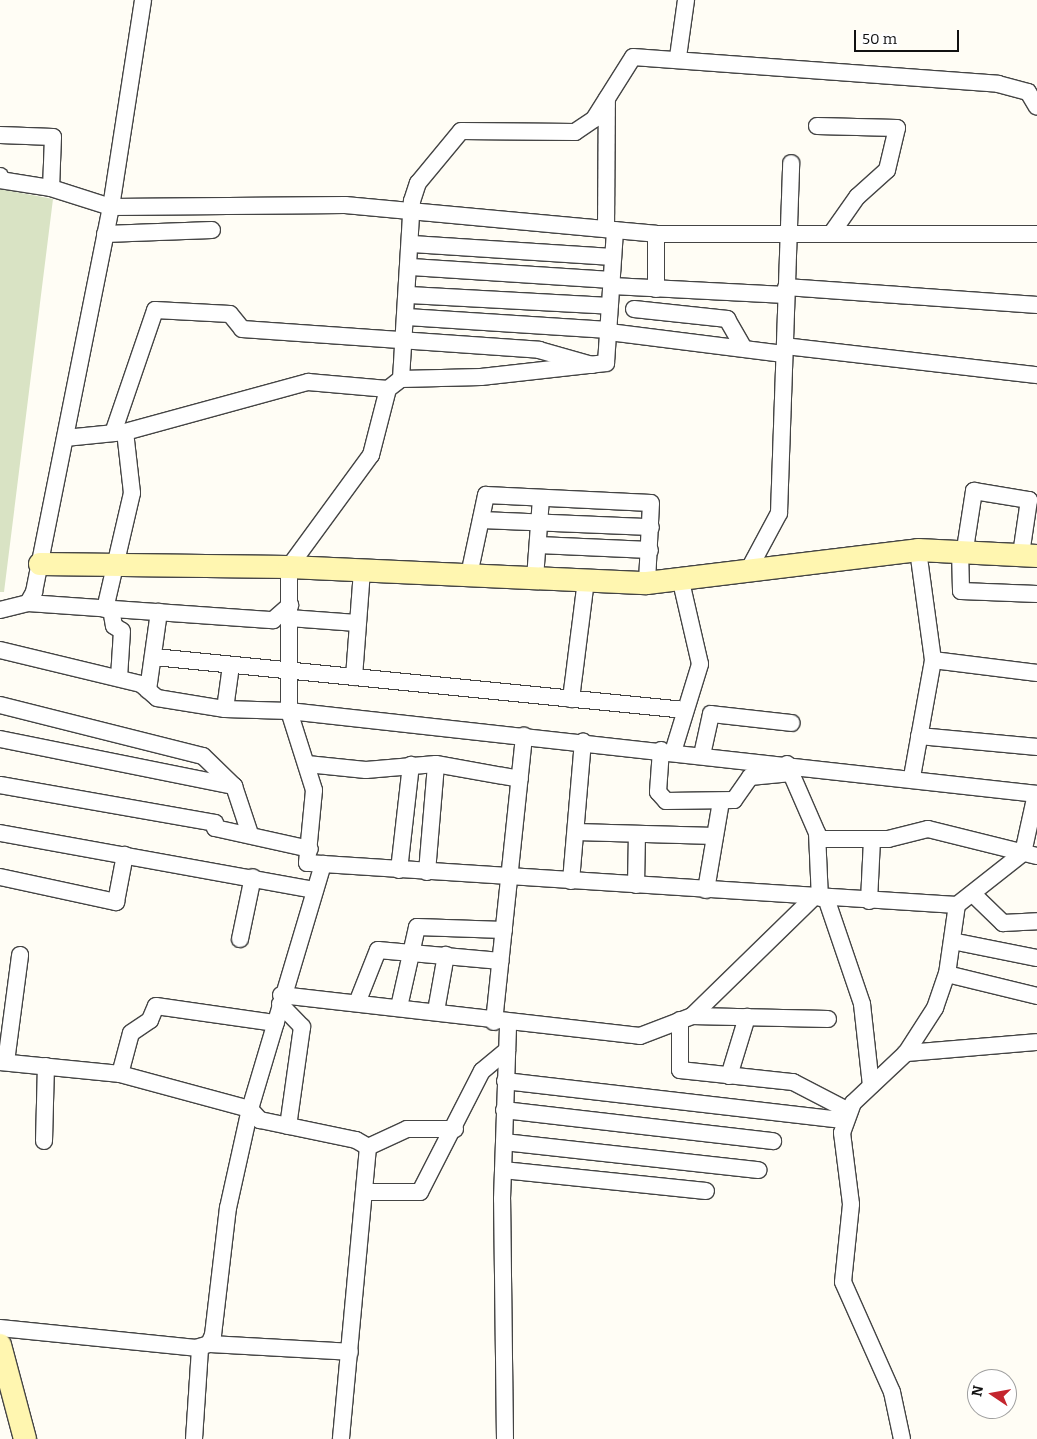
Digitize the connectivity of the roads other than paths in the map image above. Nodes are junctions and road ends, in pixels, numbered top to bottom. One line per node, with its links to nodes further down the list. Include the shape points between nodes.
1 (143, 0): 12 (street)
2 (686, 0): 3 (street)
3 (678, 57): 4 (street, via 998,84); 5 (street, via 633,57)
4 (1033, 91): 6 (street)
5 (607, 96): 13 (street, via 594,119 575,132 461,131 418,183 412,200); 14 (street)
6 (1037, 107)
7 (817, 126): 19 (street, via 897,128 887,170 859,196)
8 (0, 135): 11 (street, via 53,137)
9 (791, 163): 18 (street)
10 (0, 176): 11 (street, via 0,180)
11 (51, 188): 12 (street)
12 (110, 207): 13 (street, via 345,205); 16 (street)
13 (415, 215): 14 (street); 21 (street)
14 (610, 229): 17 (street); 22 (street)
15 (212, 230): 16 (street)
16 (105, 234): 43 (street)
17 (656, 234): 18 (street); 25 (street)
18 (786, 234): 19 (street); 26 (street)
19 (831, 234): 20 (street)
20 (1037, 234)
21 (412, 244): 22 (street); 23 (street)
22 (613, 256): 24 (street)
23 (411, 267): 24 (street); 27 (street)
24 (612, 283): 25 (street); 30 (street)
25 (656, 289): 26 (street)
26 (786, 291): 29 (street); 37 (street)
27 (408, 294): 28 (street); 32 (street)
28 (479, 299): 30 (street); 33 (street)
29 (1037, 304)
30 (610, 306): 34 (street)
31 (634, 309): 36 (street, via 727,319)
32 (407, 317): 33 (street); 35 (street)
33 (478, 322): 34 (street)
34 (609, 331): 36 (street); 38 (street, via 607,362)
35 (404, 338): 38 (street, via 539,350); 40 (street); 42 (street, via 242,329 230,314 154,310)
36 (744, 349): 37 (street)
37 (784, 350): 39 (street); 56 (street, via 779,513)
38 (592, 365): 40 (street)
39 (1037, 374)
40 (401, 379): 41 (street)
41 (388, 389): 42 (street, via 308,382); 55 (street, via 371,456)
42 (119, 433): 43 (street); 54 (street, via 132,493)
43 (65, 438): 53 (street)
44 (540, 498): 45 (street, via 486,495); 46 (street); 47 (street, via 651,504)
45 (481, 520): 46 (street); 58 (street)
46 (540, 522): 47 (street); 48 (street)
47 (651, 527): 50 (street)
48 (538, 545): 50 (street); 59 (street)
49 (962, 549): 51 (street); 52 (street); 52 (street, via 974,491 1028,500); 63 (street, via 961,591)
50 (650, 550): 62 (street)
51 (918, 550): 56 (street); 72 (street)
52 (1029, 555)
53 (40, 564): 54 (street); 64 (street)
54 (114, 564): 55 (street); 65 (street)
55 (289, 567): 57 (street); 68 (street)
56 (749, 569): 61 (street)
57 (362, 570): 58 (street); 69 (street)
58 (469, 575): 59 (street)
59 (535, 578): 60 (street)
60 (586, 580): 62 (street); 79 (street)
61 (681, 582): 62 (street); 82 (street, via 700,664)
62 (647, 583)
63 (1037, 594)
64 (28, 603): 65 (street); 66 (street)
65 (108, 609): 67 (street); 77 (street, via 114,626 122,631)
66 (0, 610)
67 (159, 612): 68 (street, via 273,620); 71 (street)
68 (290, 612): 69 (street); 74 (street)
69 (358, 623): 76 (street)
70 (0, 650): 77 (street)
71 (154, 657): 73 (street); 78 (street)
72 (933, 660): 75 (street); 86 (street)
73 (232, 666): 74 (street); 81 (street)
74 (289, 670): 76 (street); 83 (street)
75 (1037, 673)
76 (354, 677): 79 (street)
77 (119, 678): 78 (street)
78 (148, 690): 81 (street, via 157,698)
79 (571, 699): 82 (street)
80 (0, 705): 99 (street, via 203,756)
81 (226, 709): 83 (street)
82 (684, 710): 90 (street)
83 (289, 711): 85 (street); 92 (street)
84 (791, 723): 91 (street, via 711,714)
85 (524, 736): 88 (street); 97 (street)
86 (919, 736): 89 (street); 96 (street)
87 (0, 739): 99 (street)
88 (583, 742): 90 (street); 102 (street)
89 (1037, 747)
90 (667, 751): 91 (street); 101 (street, via 658,792 662,799)
91 (702, 755): 95 (street)
92 (307, 764): 94 (street, via 366,770); 109 (street, via 314,790)
93 (436, 764): 94 (street); 97 (street); 114 (street)
94 (411, 765): 113 (street)
95 (789, 769): 96 (street); 101 (street, via 750,777 735,800); 107 (street)
96 (912, 777): 100 (street)
97 (520, 779): 117 (street)
98 (0, 786): 104 (street, via 216,823 216,828)
99 (234, 786): 104 (street)
100 (1036, 792): 111 (street)
101 (721, 801): 106 (street)
102 (576, 832): 105 (street); 118 (street)
103 (0, 833): 110 (street)
104 (250, 834): 109 (street)
105 (638, 834): 106 (street); 119 (street)
106 (715, 836): 121 (street)
107 (818, 839): 108 (street); 123 (street)
108 (872, 839): 111 (street, via 928,829); 124 (street)
109 (310, 849): 112 (street, via 307,863)
110 (125, 855): 115 (street, via 116,902); 116 (street)
111 (1030, 855): 122 (street)
112 (323, 864): 113 (street); 120 (street)
113 (399, 870): 114 (street)
114 (427, 872): 117 (street)
115 (0, 877)
116 (253, 877): 120 (street); 128 (street)
117 (508, 877): 118 (street); 127 (street)
118 (571, 881): 119 (street)
119 (636, 886): 121 (street)
120 (315, 890): 137 (street)
121 (706, 890): 123 (street)
122 (973, 894): 125 (street); 126 (street, via 1003,923)
123 (820, 898): 124 (street); 142 (street); 154 (street, via 862,1004)
124 (869, 900): 125 (street)
125 (957, 905): 129 (street)
126 (1037, 921)
127 (504, 930): 130 (street, via 419,926); 134 (street)
128 (240, 939)
129 (952, 941): 133 (street); 135 (street)
130 (411, 952): 132 (street); 138 (street, via 376,951); 139 (street)
131 (20, 955): 149 (street)
132 (446, 955): 134 (street); 140 (street)
133 (1037, 958)
134 (501, 960): 145 (street)
135 (947, 974): 136 (street); 148 (street, via 926,1027)
136 (1037, 996)
137 (280, 1000): 138 (street); 144 (street); 158 (street, via 302,1027)
138 (357, 1003): 139 (street)
139 (399, 1008): 140 (street)
140 (436, 1011): 145 (street)
141 (747, 1017): 142 (street); 143 (street); 152 (street)
142 (686, 1018): 145 (street, via 640,1036); 152 (street, via 680,1070)
143 (828, 1019)
144 (276, 1023): 151 (street, via 156,1006 150,1020 130,1033); 155 (street)
145 (501, 1023): 147 (street)
146 (1037, 1042): 148 (street)
147 (506, 1050): 153 (street); 159 (street, via 482,1070)
148 (906, 1053): 154 (street)
149 (3, 1062): 150 (street)
150 (46, 1066): 151 (street); 160 (street)
151 (120, 1074): 155 (street)
152 (729, 1076): 157 (street, via 793,1082)
153 (505, 1081): 156 (street); 157 (street)
154 (871, 1086): 157 (street)
155 (250, 1108): 158 (street, via 260,1120); 170 (street, via 228,1208)
156 (504, 1110): 161 (street); 162 (street)
157 (846, 1116): 177 (street, via 851,1204 843,1282 892,1392)
158 (288, 1126): 163 (street, via 356,1140)
159 (455, 1129): 163 (street, via 407,1129); 167 (street, via 420,1192)
160 (44, 1141)
161 (773, 1141)
162 (504, 1142): 164 (street); 165 (street)
163 (368, 1147): 167 (street)
164 (503, 1170): 166 (street); 176 (street)
165 (758, 1170)
166 (706, 1191)
167 (364, 1192): 171 (street)
168 (0, 1328): 170 (street)
169 (0, 1345): 172 (street)
170 (204, 1346): 171 (street); 174 (street)
171 (350, 1352): 175 (street)
172 (7, 1406): 173 (street)
173 (25, 1439)
174 (194, 1439)
175 (341, 1439)
176 (505, 1439)
177 (902, 1439)

